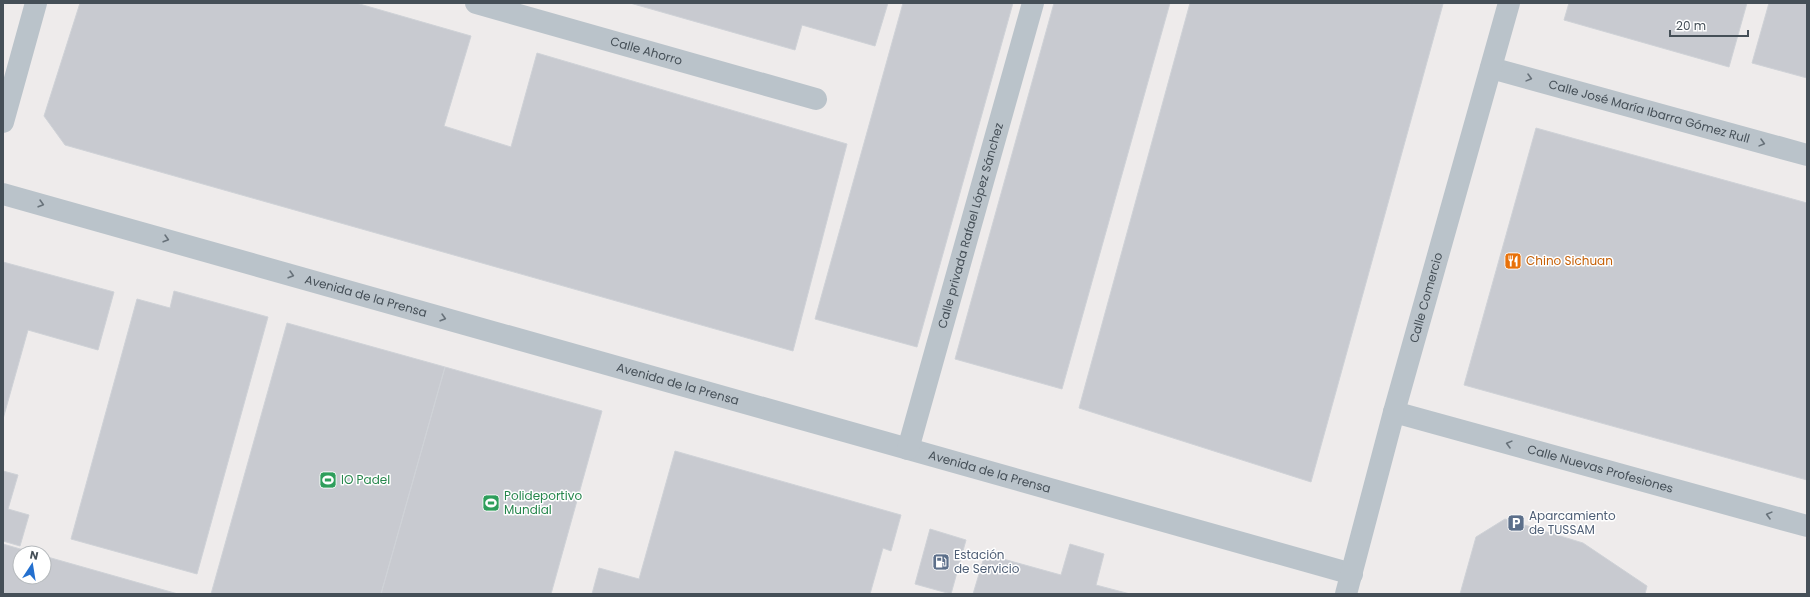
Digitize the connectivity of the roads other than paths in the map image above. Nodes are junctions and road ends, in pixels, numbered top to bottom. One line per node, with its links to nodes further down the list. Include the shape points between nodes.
1 (36, 3): 7 (street)
2 (476, 3): 6 (street, Calle Ahorro)
3 (1033, 3): 11 (street, Calle privada Rafael López Sánchez)
4 (1509, 3): 5 (street, Calle Comercio)
5 (1491, 68): 8 (street, Calle José María Ibarra Gómez Rull, one-way to 8); 10 (street, Calle Comercio)
6 (816, 99)
7 (3, 122)
8 (1807, 155)
9 (3, 194): 11 (street, Avenida de la Prensa, one-way to 11)
10 (1394, 412): 12 (street, Calle Nuevas Profesiones, one-way to 10); 13 (street, Calle Comercio)
11 (908, 449): 13 (street, Avenida de la Prensa)
12 (1807, 526)
13 (1349, 584)

